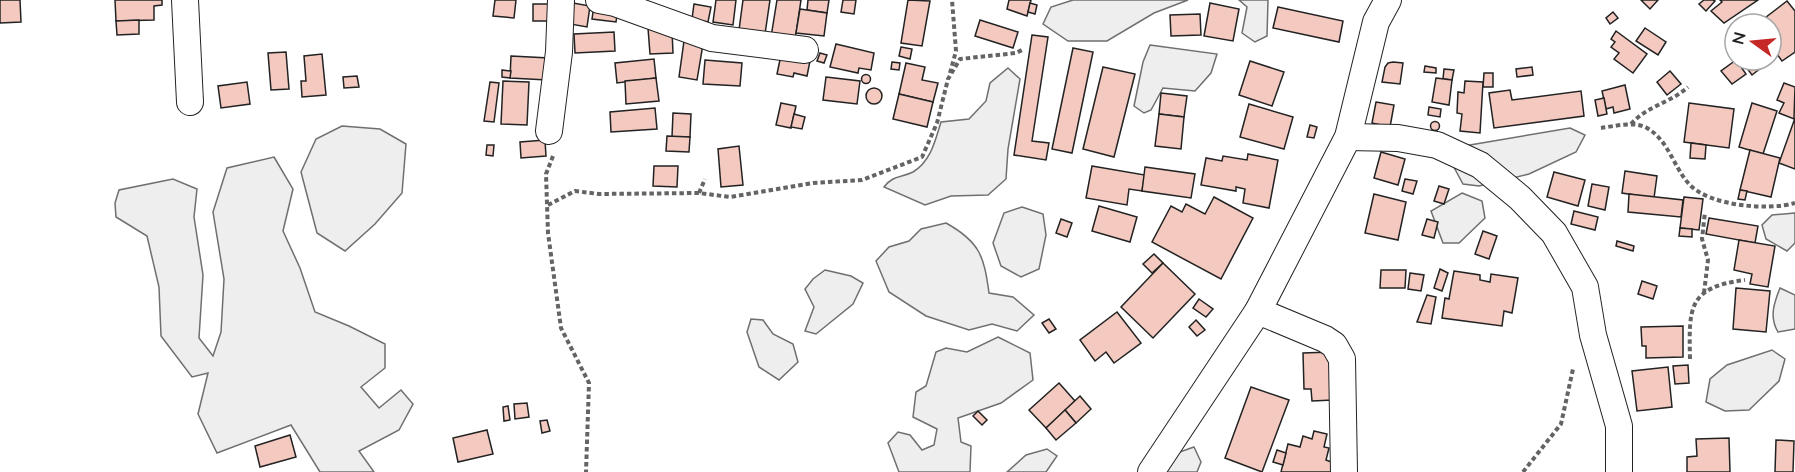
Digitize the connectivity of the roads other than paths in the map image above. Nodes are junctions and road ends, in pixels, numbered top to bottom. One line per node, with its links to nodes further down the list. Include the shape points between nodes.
1 (185, 0): 6 (street)
2 (561, 0): 7 (street)
3 (599, 0): 5 (street, via 712,38)
4 (1388, 0): 8 (street, via 1376,22)
5 (806, 50)
6 (190, 102)
7 (549, 131)
8 (1348, 137): 9 (street); 12 (street, via 1398,138 1448,150 1480,165 1554,233 1585,287 1593,335 1620,426)
9 (1258, 311): 10 (street); 11 (street, via 1334,345 1341,359)
10 (1151, 472)
11 (1344, 472)
12 (1619, 472)

